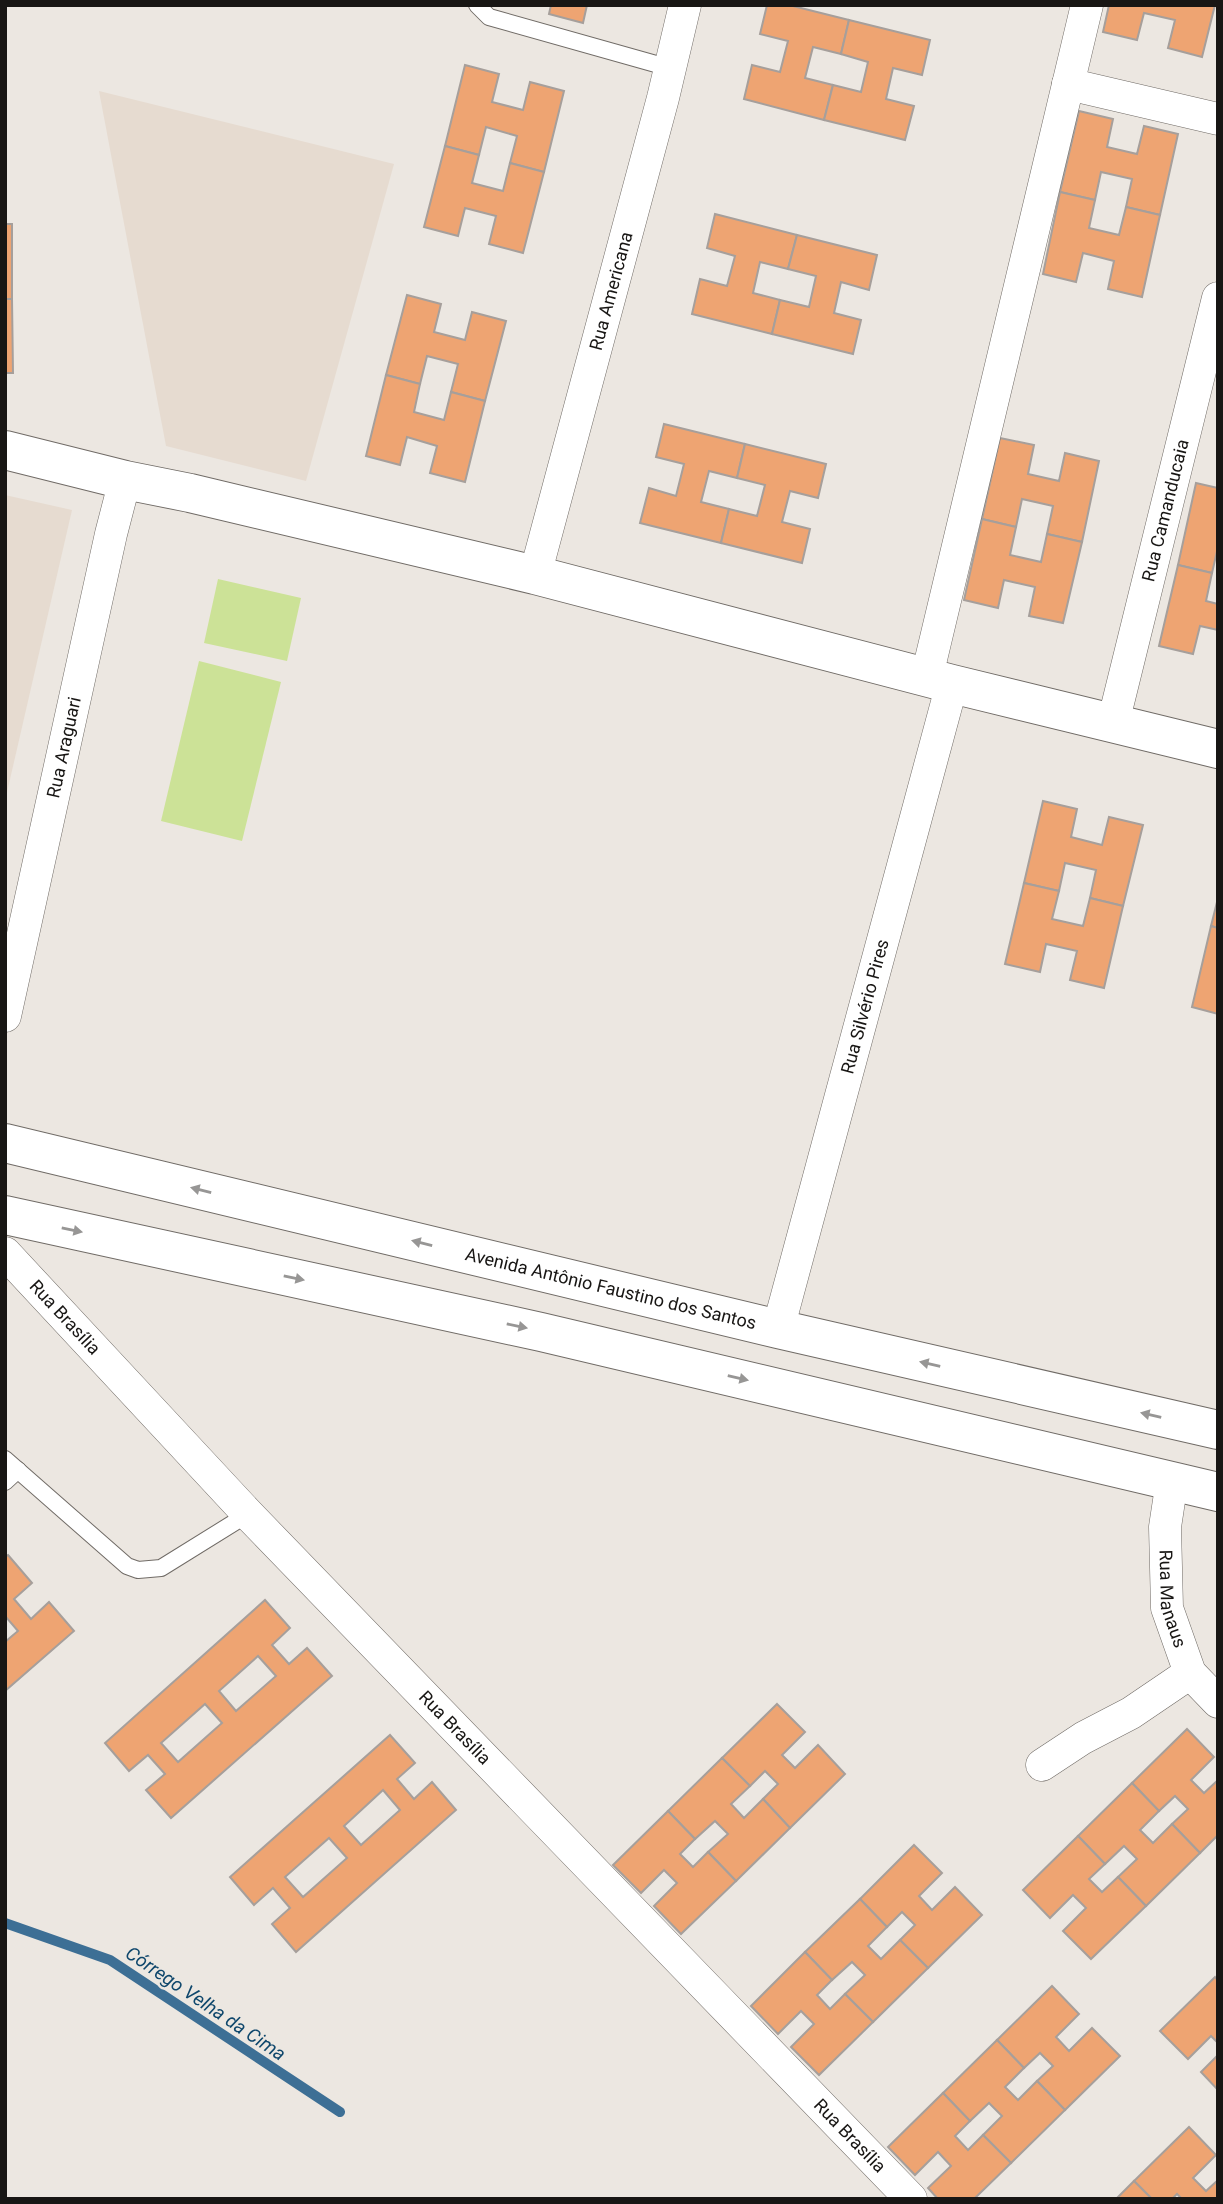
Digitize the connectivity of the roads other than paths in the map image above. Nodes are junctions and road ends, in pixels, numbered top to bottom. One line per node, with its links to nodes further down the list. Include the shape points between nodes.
1 (477, 5): 4 (lane, via 489,18)
2 (685, 5): 4 (street, Rua Americana)
3 (1087, 5): 5 (street, Rua Silvério Pires)
4 (670, 68): 10 (street, Rua Americana)
5 (1068, 84): 6 (street); 11 (street, Rua Silvério Pires)
6 (1218, 119)
7 (1218, 298): 12 (street, Rua Camanducaia)
8 (5, 450): 9 (main road)
9 (125, 480): 10 (main road); 14 (street, Rua Araguari)
10 (535, 575): 11 (main road)
11 (939, 680): 12 (main road); 18 (street, Rua Silvério Pires)
12 (1113, 723): 13 (main road)
13 (1218, 749)
14 (5, 1016)
15 (5, 1143): 18 (main road, Avenida Antônio Faustino dos Santos, one-way to 15)
16 (5, 1215): 21 (main road, one-way to 21, via 541,1332)
17 (5, 1253): 24 (street, Rua Brasília)
18 (778, 1329): 19 (main road, Avenida Antônio Faustino dos Santos, one-way to 18)
19 (1218, 1430)
20 (11, 1464): 22 (lane); 24 (lane, via 127,1566 138,1570 161,1568)
21 (1172, 1481): 23 (main road); 25 (street, Rua Manaus, via 1166,1527 1167,1608)
22 (5, 1482)
23 (1218, 1492)
24 (248, 1514): 28 (street, Rua Brasília)
25 (1190, 1673): 26 (street, Rua Manaus); 27 (street)
26 (1218, 1702)
27 (1042, 1765)
28 (911, 2199)

